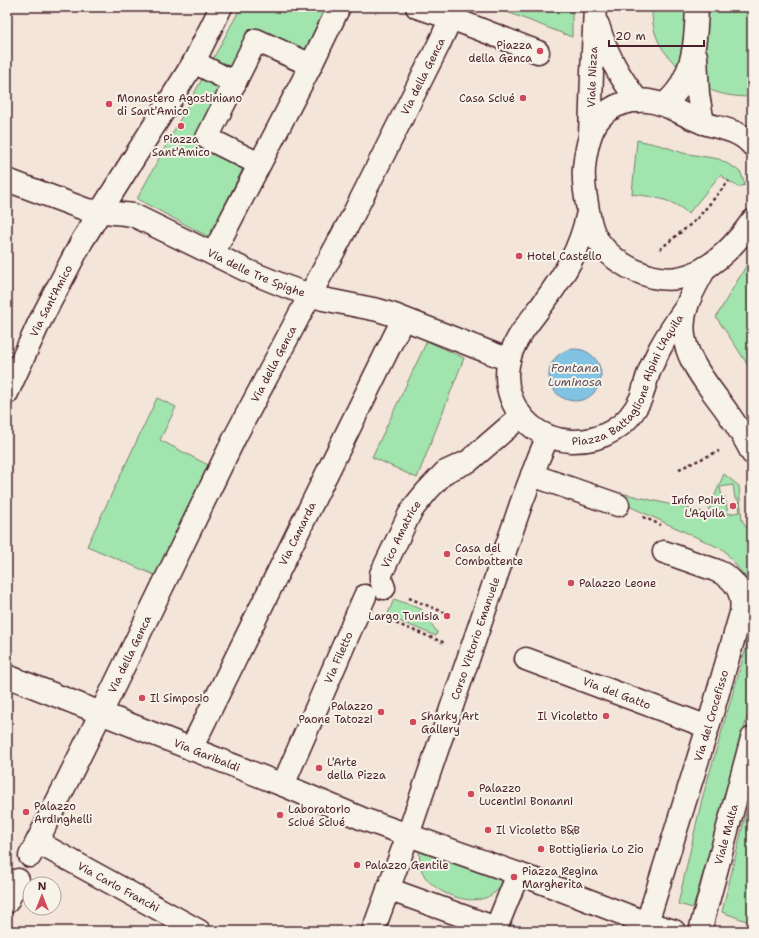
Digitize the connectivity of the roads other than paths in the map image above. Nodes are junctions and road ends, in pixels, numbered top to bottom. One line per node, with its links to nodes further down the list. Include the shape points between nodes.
1 (222, 7): 9 (street)
2 (340, 7): 10 (street)
3 (417, 7): 6 (street)
4 (697, 7): 7 (street)
5 (595, 11): 12 (street, Viale Nizza, via 615,68); 16 (street, Viale Nizza)
6 (453, 13): 8 (street); 24 (street, Via della Genca, via 350,221)
7 (696, 37): 13 (street, via 690,65 682,83); 14 (street, via 698,94)
8 (538, 52)
9 (194, 62): 11 (street); 20 (street)
10 (310, 65): 11 (street, via 256,40); 17 (street)
11 (235, 83): 17 (street, via 207,138)
12 (638, 101): 13 (street, Piazza Battaglione Alpini L'Aquila); 16 (street, Piazza Battaglione Alpini L'Aquila, via 620,104 609,111 597,122)
13 (664, 105): 14 (street, Piazza Battaglione Alpini L'Aquila)
14 (703, 123): 15 (street, Piazza Battaglione Alpini L'Aquila, via 732,130)
15 (747, 137)
16 (590, 139): 19 (street, Piazza Battaglione Alpini L'Aquila, via 584,169)
17 (259, 164): 22 (street)
18 (7, 180): 20 (street, Via delle Tre Spighe, via 77,207)
19 (588, 210): 23 (street, Piazza Battaglione Alpini L'Aquila, via 598,241 613,257 634,270 657,277 678,278 689,276); 27 (street, Piazza Battaglione Alpini L'Aquila, via 583,233 572,260 524,328)
20 (101, 212): 22 (street, Via delle Tre Spighe, via 133,215); 28 (street, Via Sant'Amico, via 55,291)
21 (752, 221): 23 (street, Piazza Battaglione Alpini L'Aquila, via 724,253)
22 (213, 254): 24 (street, Via delle Tre Spighe, via 276,283)
23 (706, 267): 25 (street, Piazza Battaglione Alpini L'Aquila)
24 (310, 295): 26 (street, Via delle Tre Spighe, via 378,310); 38 (street, Via della Genca, via 236,435)
25 (687, 306): 30 (street, Piazza Battaglione Alpini L'Aquila, via 659,349 641,397 626,420 611,432 594,439 564,440); 31 (street, Piazza Battaglione Alpini L'Aquila, via 684,338 690,357 702,378)
26 (403, 319): 27 (street, Via delle Tre Spighe); 41 (street, Via Camarda)
27 (509, 360): 29 (street, Piazza Battaglione Alpini L'Aquila, via 507,376 511,399)
28 (7, 393)
29 (521, 416): 30 (street, Piazza Battaglione Alpini L'Aquila, via 533,428); 35 (street, Vico Amatrice, via 471,459 448,471 433,484 409,514 385,564)
30 (548, 436): 32 (street, Corso Vittorio Emanuele)
31 (750, 444)
32 (532, 475): 33 (street); 43 (street, Corso Vittorio Emanuele)
33 (618, 504)
34 (664, 552): 39 (street, Via del Crocefisso, via 729,577 735,583 742,599 741,613)
35 (375, 592): 42 (street, Via Filetto)
36 (526, 659): 39 (street, Via del Gatto)
37 (7, 676): 38 (street, Via Garibaldi)
38 (101, 713): 41 (street, Via Garibaldi); 44 (street, Via della Genca)
39 (708, 726): 49 (street, Via del Crocefisso)
40 (752, 738): 54 (street, Viale Malta)
41 (191, 749): 42 (street, Via Garibaldi)
42 (283, 785): 43 (street, Via Garibaldi)
43 (408, 835): 45 (street); 47 (street, Corso Vittorio Emanuele)
44 (34, 849): 51 (street, Via Carlo Franchi)
45 (526, 876): 49 (street); 50 (street)
46 (18, 880): 48 (street)
47 (388, 888): 50 (street); 52 (street, Corso Vittorio Emanuele)
48 (7, 902)
49 (647, 923): 53 (street)
50 (495, 930)
51 (199, 931)
52 (373, 931)
53 (674, 931)
54 (700, 931)

